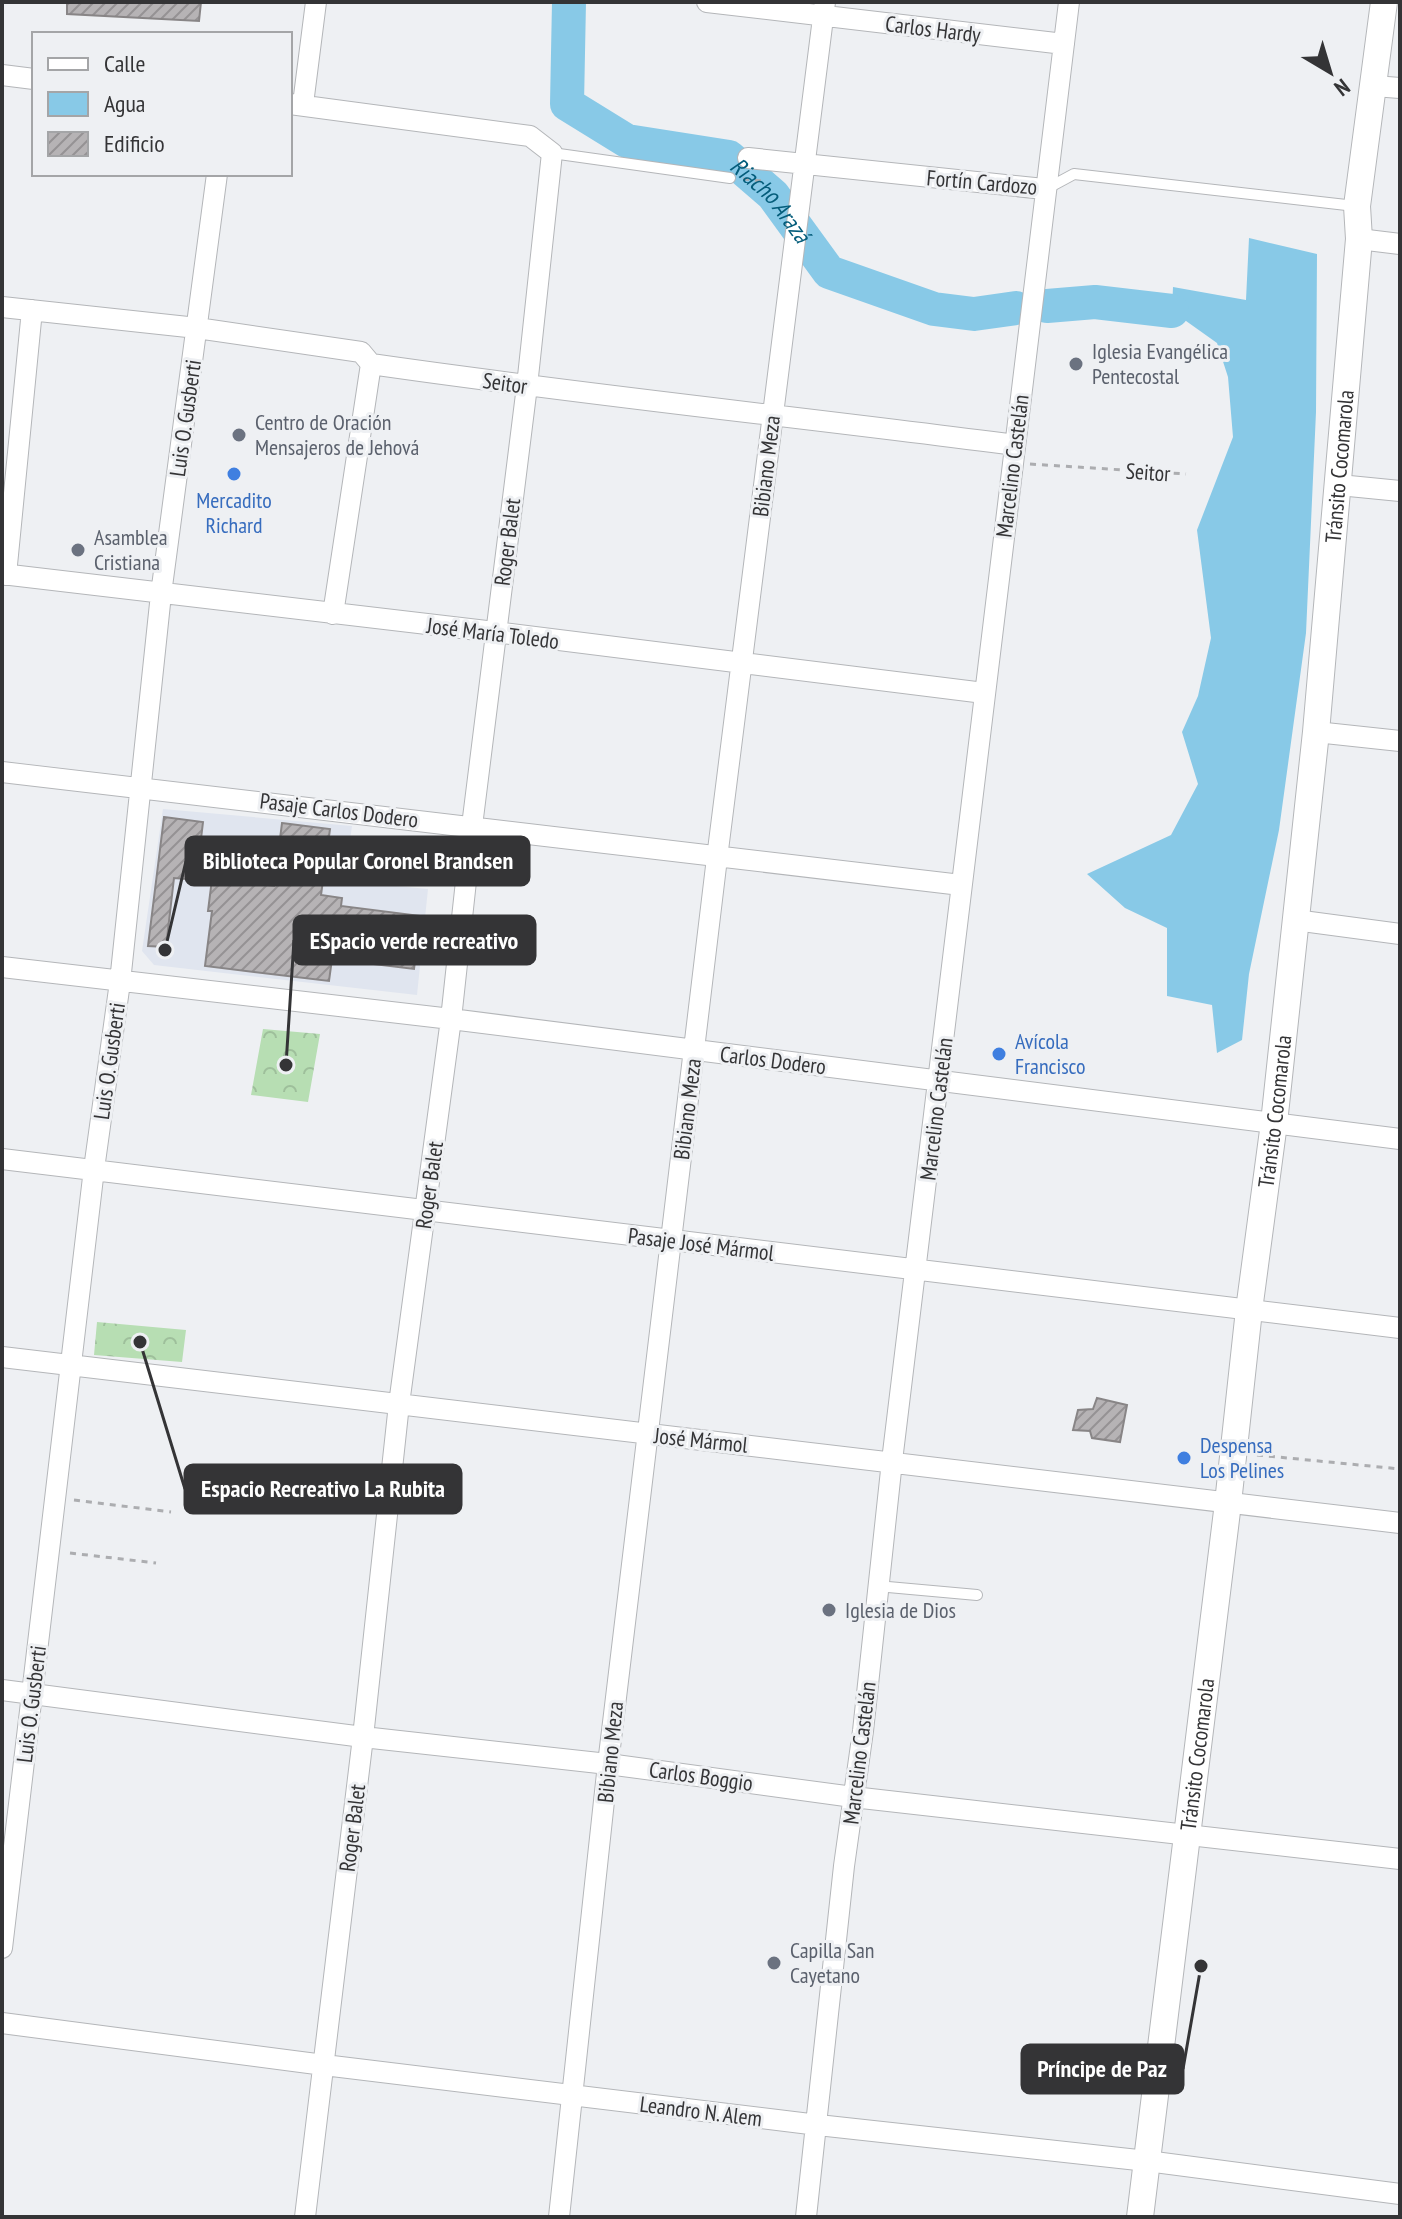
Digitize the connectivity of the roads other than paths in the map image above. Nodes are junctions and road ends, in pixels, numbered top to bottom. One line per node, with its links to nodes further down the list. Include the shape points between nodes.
1 (316, 2): 11 (street)
2 (707, 2): 5 (street, Carlos Hardy)
3 (1069, 2): 6 (street, Marcelino Castelán)
4 (1384, 2): 9 (street, Tránsito Cocomarola)
5 (824, 9): 6 (street, Carlos Hardy); 14 (street, Bibiano Meza)
6 (1064, 44): 17 (street, Marcelino Castelán)
7 (2, 75): 8 (street)
8 (32, 79)
9 (1374, 86): 10 (street); 18 (street, Tránsito Cocomarola)
10 (1400, 88)
11 (296, 104): 12 (street, via 530,136)
12 (552, 153): 16 (lane); 25 (street, Roger Balet)
13 (748, 158): 14 (street, Fortín Cardozo)
14 (804, 165): 17 (street, Fortín Cardozo); 26 (street, Bibiano Meza)
15 (217, 176): 23 (street, Luis O. Gusberti)
16 (730, 178)
17 (1044, 189): 18 (lane, Fortín Cardozo, via 1074,174); 27 (street, Marcelino Castelán)
18 (1357, 206): 19 (street, Tránsito Cocomarola)
19 (1359, 239): 20 (street); 28 (street, Tránsito Cocomarola)
20 (1400, 244)
21 (2, 307): 22 (street, Seitor)
22 (32, 310): 23 (street, Seitor); 30 (street)
23 (197, 328): 24 (street, Seitor, via 361,352); 31 (street, Luis O. Gusberti)
24 (371, 364): 25 (street, Seitor); 32 (street)
25 (527, 386): 26 (street, Seitor); 33 (street, Roger Balet)
26 (772, 414): 27 (street, Seitor); 34 (street, Bibiano Meza)
27 (1014, 454): 35 (street, Marcelino Castelán)
28 (1339, 485): 29 (street); 36 (street, Tránsito Cocomarola)
29 (1400, 491)
30 (4, 575): 31 (street, José María Toledo)
31 (161, 594): 32 (street, José María Toledo); 39 (street, Luis O. Gusberti)
32 (333, 614): 33 (street, José María Toledo)
33 (495, 632): 34 (street, José María Toledo); 40 (street, Roger Balet)
34 (741, 664): 35 (street, José María Toledo); 41 (street, Bibiano Meza)
35 (984, 693): 42 (street, Marcelino Castelán)
36 (1316, 732): 37 (street); 43 (street, Tránsito Cocomarola)
37 (1400, 741)
38 (2, 772): 39 (street, Pasaje Carlos Dodero)
39 (140, 787): 40 (street, Pasaje Carlos Dodero); 46 (street, Luis O. Gusberti)
40 (472, 826): 41 (street, Pasaje Carlos Dodero); 47 (street, Roger Balet)
41 (717, 858): 42 (street, Pasaje Carlos Dodero); 48 (street, Bibiano Meza)
42 (961, 885): 49 (street, Marcelino Castelán)
43 (1295, 920): 44 (street); 50 (street, Tránsito Cocomarola)
44 (1400, 934)
45 (2, 967): 46 (street, Carlos Dodero)
46 (120, 982): 47 (street, Carlos Dodero); 53 (street, Luis O. Gusberti)
47 (451, 1019): 48 (street, Carlos Dodero); 54 (street, Roger Balet)
48 (694, 1050): 49 (street, Carlos Dodero); 55 (street, Bibiano Meza)
49 (939, 1081): 50 (street, Carlos Dodero); 56 (street, Marcelino Castelán)
50 (1274, 1123): 51 (street, Carlos Dodero); 57 (street, Tránsito Cocomarola)
51 (1400, 1139)
52 (2, 1159): 53 (street, Pasaje José Mármol)
53 (94, 1169): 54 (street, Pasaje José Mármol); 60 (street, Luis O. Gusberti)
54 (425, 1211): 55 (street, Pasaje José Mármol); 61 (street, Roger Balet)
55 (671, 1241): 56 (street, Pasaje José Mármol); 62 (street, Bibiano Meza)
56 (917, 1270): 57 (street, Pasaje José Mármol); 63 (street, Marcelino Castelán)
57 (1249, 1310): 58 (street, Pasaje José Mármol); 64 (street, Tránsito Cocomarola)
58 (1400, 1328)
59 (2, 1357): 60 (street, José Mármol)
60 (70, 1364): 61 (street, José Mármol); 69 (street, Luis O. Gusberti)
61 (399, 1404): 62 (street, José Mármol); 70 (street, Roger Balet)
62 (648, 1435): 63 (street, José Mármol); 71 (street, Bibiano Meza)
63 (892, 1461): 64 (street, José Mármol); 66 (street, Marcelino Castelán)
64 (1228, 1503): 65 (street, José Mármol); 73 (street, Tránsito Cocomarola)
65 (1400, 1523)
66 (877, 1586): 67 (lane); 72 (street, Marcelino Castelán)
67 (977, 1595)
68 (2, 1690): 69 (street, Carlos Boggio)
69 (31, 1693): 70 (street, Carlos Boggio); 75 (street, Luis O. Gusberti)
70 (363, 1737): 71 (street, Carlos Boggio); 77 (street, Roger Balet)
71 (608, 1764): 72 (street, Carlos Boggio); 78 (street, Bibiano Meza)
72 (853, 1797): 73 (street, Carlos Boggio); 79 (street, Marcelino Castelán)
73 (1186, 1835): 74 (street, Carlos Boggio); 80 (street, Tránsito Cocomarola)
74 (1400, 1859)
75 (2, 1948)
76 (2, 2023): 77 (street, Leandro N. Alem)
77 (324, 2065): 78 (street, Leandro N. Alem); 82 (street, Roger Balet)
78 (574, 2095): 79 (street, Leandro N. Alem); 83 (street, Bibiano Meza)
79 (818, 2125): 80 (street, Leandro N. Alem); 84 (street, Marcelino Castelán)
80 (1147, 2161): 81 (street, Leandro N. Alem); 85 (street, Tránsito Cocomarola)
81 (1400, 2194)
82 (305, 2217)
83 (559, 2217)
84 (806, 2217)
85 (1140, 2217)

